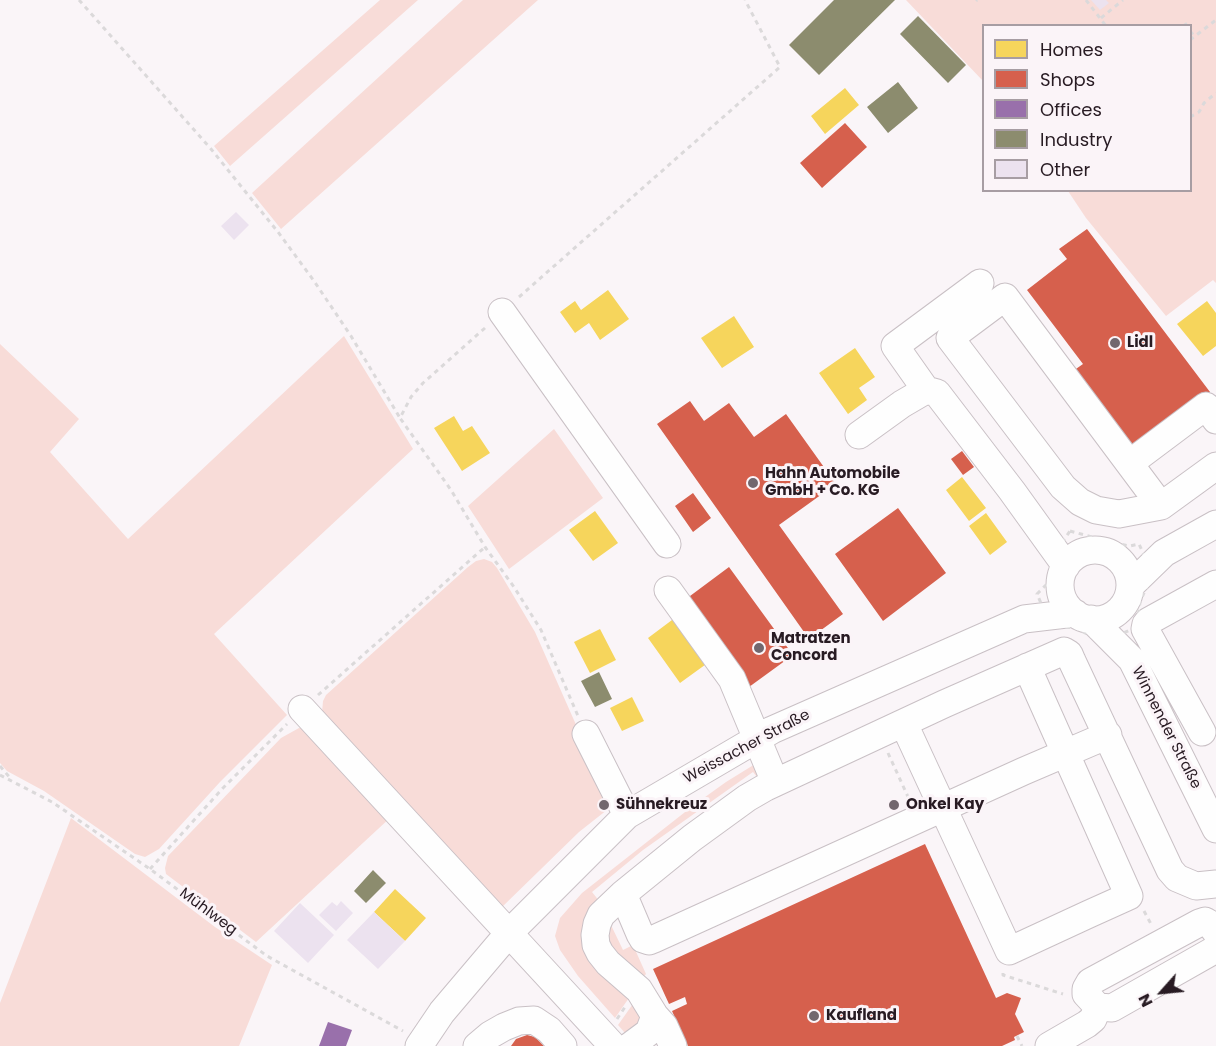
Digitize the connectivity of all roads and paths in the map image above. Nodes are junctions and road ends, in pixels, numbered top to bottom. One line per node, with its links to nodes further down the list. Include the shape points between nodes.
1 (80, 0): 16 (path, via 212,149 278,232 351,336)
2 (745, 0): 14 (path, via 780,67)
3 (1086, 0): 5 (path)
4 (1124, 0): 5 (path)
5 (1101, 18): 7 (path)
6 (1216, 20): 9 (path)
7 (1105, 24)
8 (1192, 32): 9 (path)
9 (1195, 37): 10 (path)
10 (1192, 39)
11 (1216, 93): 12 (path)
12 (1192, 116)
13 (980, 283): 15 (street, Weissacher Straße, via 895,346)
14 (502, 312): 16 (path, via 423,383); 25 (street)
15 (932, 392): 18 (street, via 902,404); 23 (street, Weissacher Straße)
16 (400, 418): 26 (path)
17 (1216, 420): 19 (street, via 1206,406)
18 (859, 435)
19 (1130, 463): 21 (street, via 1005,297 950,338); 22 (street)
20 (1216, 466): 22 (street)
21 (1063, 487): 22 (street, via 1096,510 1119,514); 23 (street)
22 (1161, 506)
23 (1028, 513): 27 (street, Weissacher Straße)
24 (1216, 524): 28 (street, Weissacher Straße)
25 (667, 544)
26 (485, 547): 35 (path); 38 (path, via 541,630)
27 (1062, 559): 28 (street, Weissacher Straße, via 1105,553); 28 (path, via 1070,531 1114,543 1139,544); 31 (street, Weissacher Straße); 31 (path, via 1049,552 1051,565 1046,585 1037,594); 32 (street, via 1064,600)
28 (1142, 572): 32 (street, Weissacher Straße, via 1111,616 1101,620); 33 (street); 33 (path, via 1154,577 1140,602 1137,627)
29 (1216, 584): 37 (street, via 1149,621 1145,629)
30 (668, 590): 40 (street, via 732,679)
31 (1037, 613): 32 (street, Weissacher Straße); 33 (path, via 1051,626 1076,628 1098,640); 40 (street, Weissacher Straße)
32 (1083, 616): 33 (street, Winnender Straße)
33 (1119, 635): 41 (street, Winnender Straße)
34 (1027, 667): 36 (street); 39 (street, via 1064,651 1069,654); 42 (street)
35 (302, 709): 50 (path); 55 (street)
36 (904, 724): 46 (street); 47 (street)
37 (1209, 728): 41 (street)
38 (586, 734): 48 (street)
39 (1108, 735): 42 (street); 51 (street, via 1170,870 1177,878 1196,886)
40 (756, 739): 46 (street); 48 (street, Weissacher Straße)
41 (1175, 747): 49 (street, Winnender Straße)
42 (1065, 752): 47 (street); 53 (street)
43 (0, 766): 45 (path)
44 (0, 775): 45 (path, Mühlweg)
45 (12, 781): 50 (path, Mühlweg, via 52,802)
46 (775, 782): 52 (street, via 692,838)
47 (943, 808): 52 (street, via 649,941 640,934); 58 (street)
48 (627, 815): 55 (street, Weissacher Straße)
49 (1216, 829)
50 (150, 869): 62 (path, Mühlweg, via 267,956)
51 (1216, 884)
52 (622, 894): 60 (street, via 601,915 596,945 608,963 639,990)
53 (1129, 896): 56 (path, via 1138,899); 58 (street)
54 (1216, 932): 56 (street, via 1205,921 1199,922)
55 (509, 933): 62 (street, Weissacher Straße); 65 (street)
56 (1161, 943): 59 (street, via 1090,982 1086,989)
57 (1216, 949): 59 (street, via 1112,1008)
58 (1009, 951): 59 (path, via 996,957 1004,975)
59 (1092, 1000): 69 (street, via 1093,1019)
60 (655, 1016): 66 (street, via 649,1032); 67 (street)
61 (1017, 1036): 68 (path)
62 (420, 1044)
63 (477, 1046): 64 (street, via 504,1027 534,1020)
64 (563, 1046)
65 (613, 1046)
66 (630, 1046)
67 (673, 1046)
68 (1022, 1046)
69 (1049, 1046)

